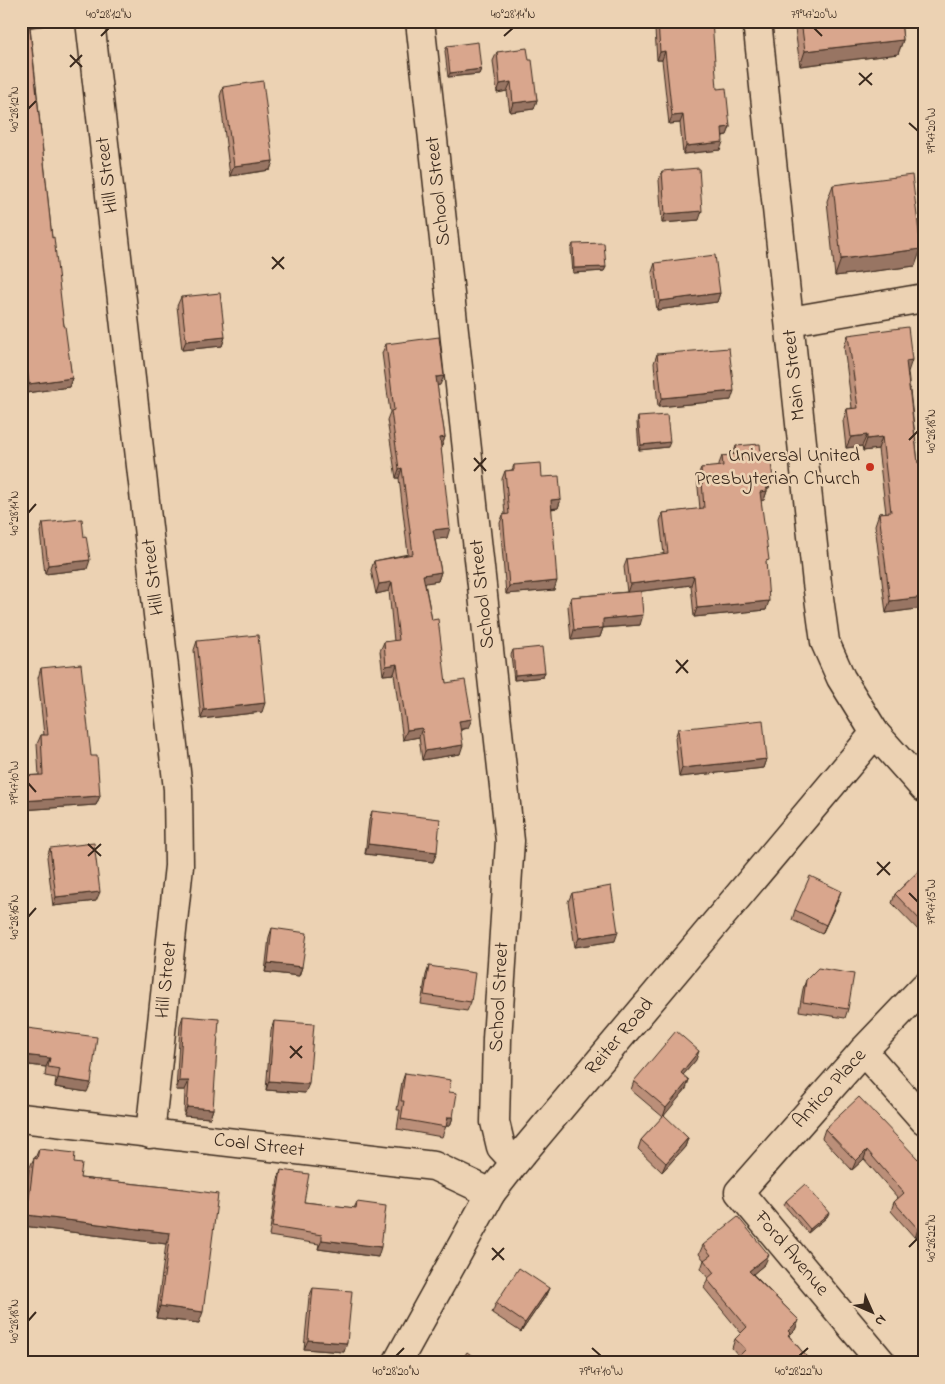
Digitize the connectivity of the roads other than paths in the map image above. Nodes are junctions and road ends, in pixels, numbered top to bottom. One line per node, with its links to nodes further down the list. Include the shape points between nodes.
1 (90, 21): 12 (street, Hill Street, via 178,789 179,866)
2 (420, 21): 13 (street, School Street, via 510,841 495,1122 501,1147)
3 (756, 21): 5 (street, Main Street)
4 (924, 298): 5 (street)
5 (790, 321): 6 (street, Main Street, via 825,642 841,678)
6 (875, 734): 7 (street, Main Street); 13 (street, Reiter Road)
7 (924, 788)
8 (924, 987): 9 (street, Antico Place)
9 (863, 1051): 11 (street); 14 (street, Antico Place)
10 (21, 1118): 12 (street, Coal Street)
11 (924, 1120)
12 (150, 1134): 15 (street, Coal Street, via 434,1166)
13 (515, 1162): 15 (street, Reiter Road)
14 (739, 1192): 17 (street, Ford Avenue)
15 (491, 1193): 16 (street, Reiter Road)
16 (397, 1363)
17 (882, 1363)

